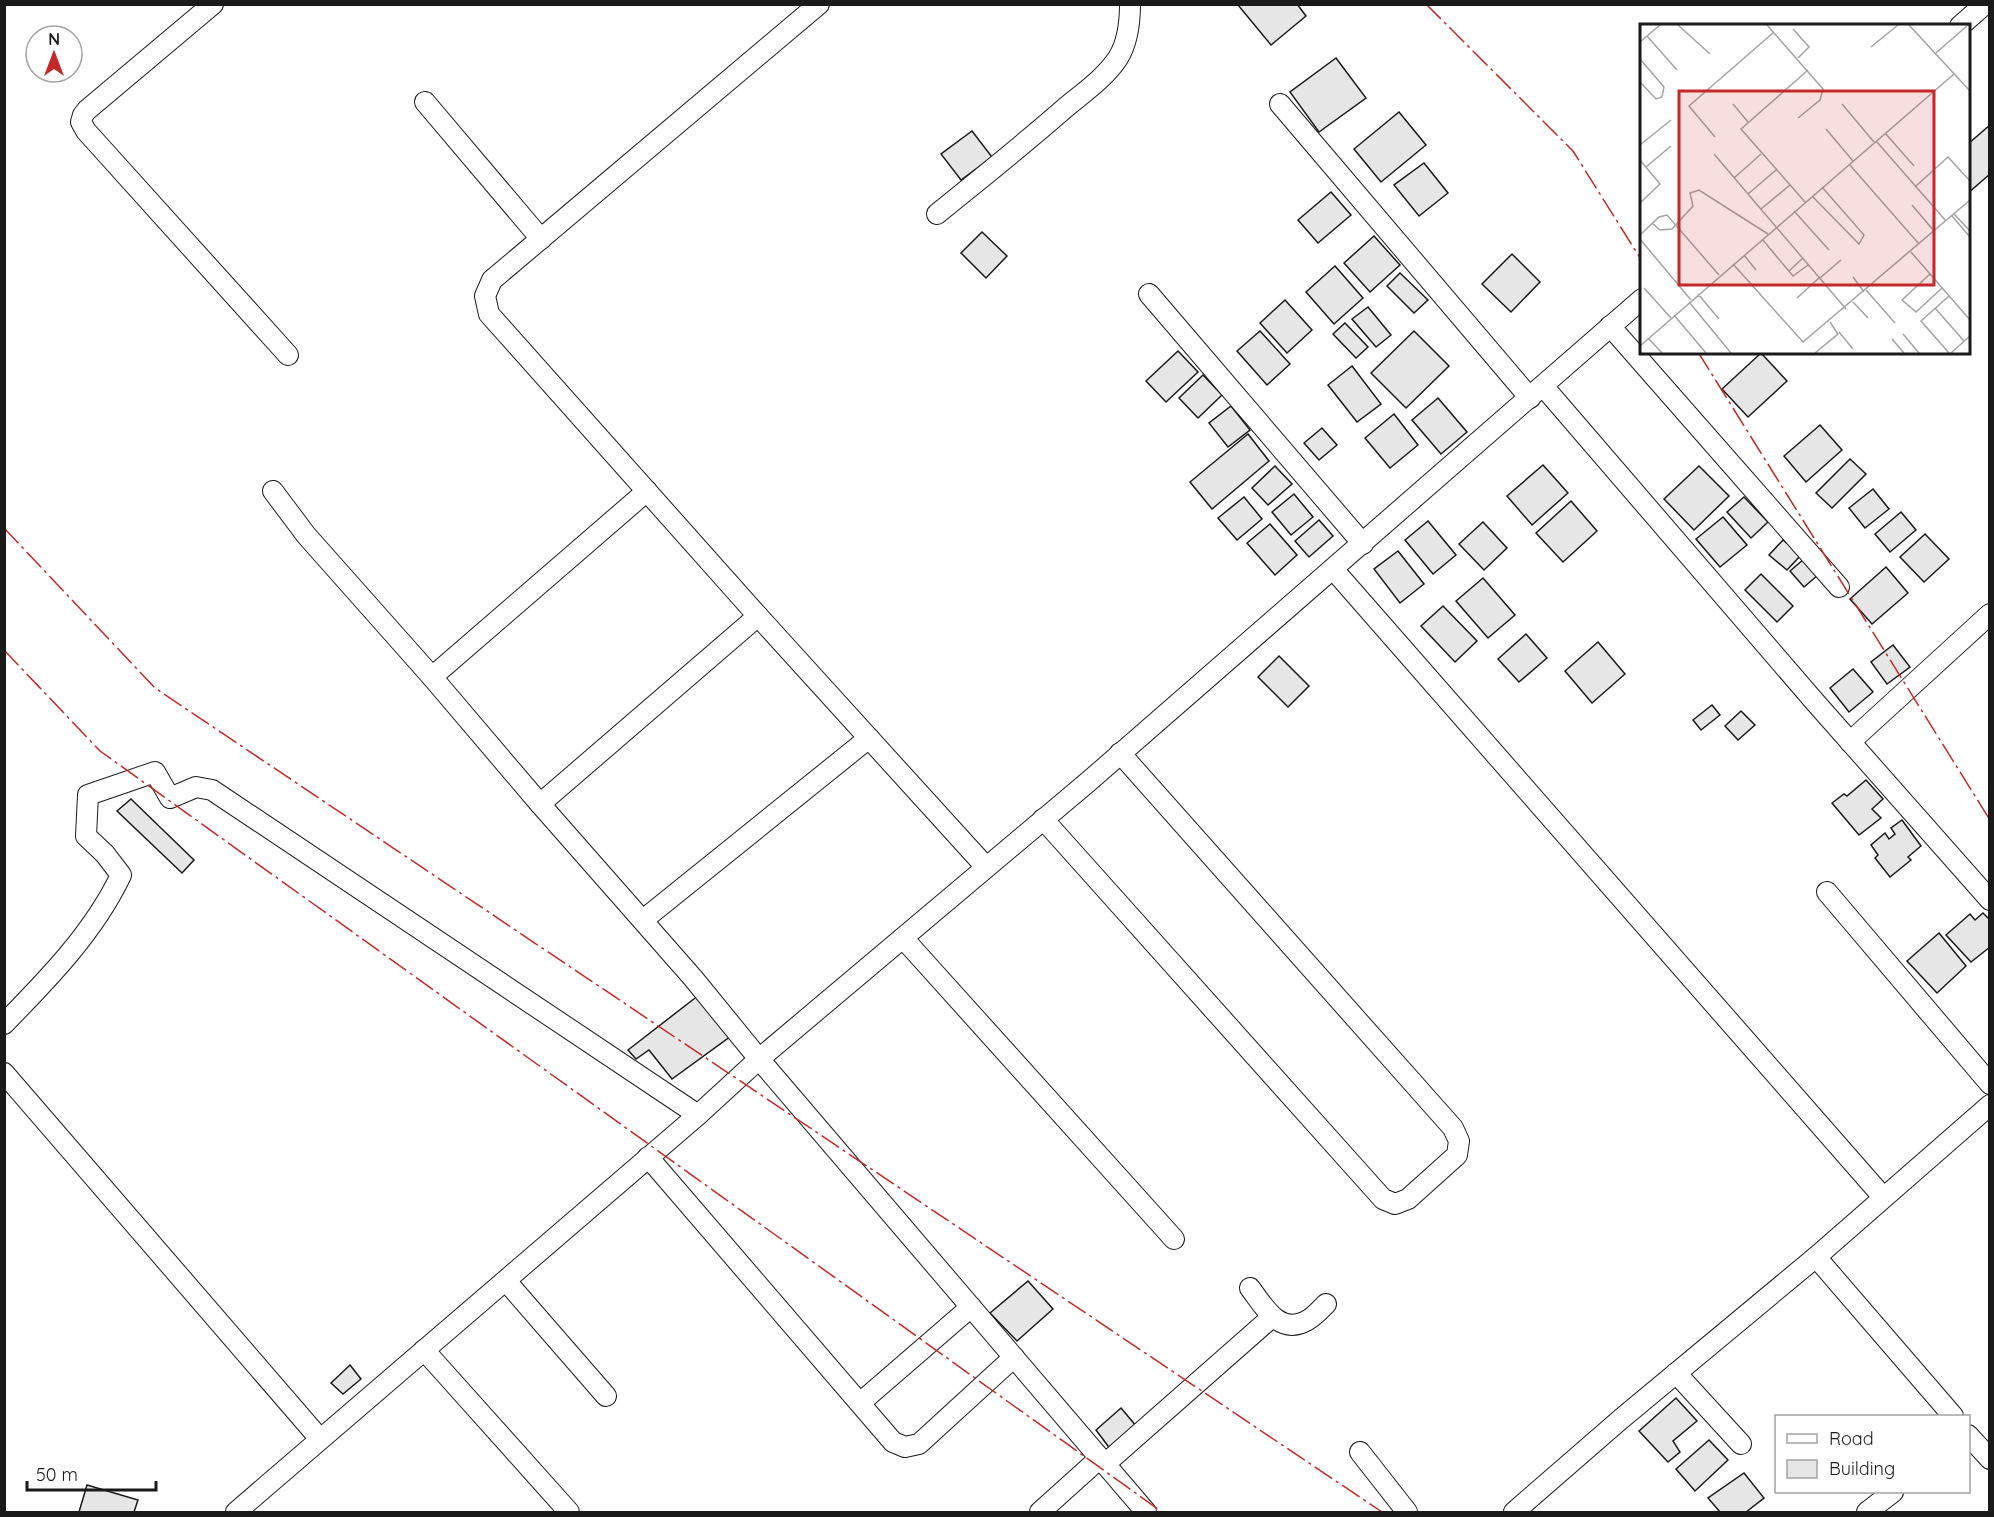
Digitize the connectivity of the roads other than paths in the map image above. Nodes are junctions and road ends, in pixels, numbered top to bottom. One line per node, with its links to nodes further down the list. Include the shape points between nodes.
1 (213, 4): 13 (street, via 87,110 81,122)
2 (819, 4): 9 (street)
3 (1130, 4): 8 (street, via 1126,38 1107,72)
4 (1985, 4): 5 (street)
5 (1962, 24)
6 (425, 102): 9 (street)
7 (1280, 105): 14 (street)
8 (937, 214)
9 (541, 239): 16 (street, via 492,280 485,296 489,314)
10 (1149, 294): 17 (street)
11 (1640, 300): 12 (street)
12 (1610, 326): 14 (street); 19 (street)
13 (288, 355)
14 (1536, 392): 17 (street); 24 (street)
15 (273, 491): 22 (street, via 306,535)
16 (647, 491): 21 (street); 22 (street)
17 (1363, 544): 18 (street)
18 (1334, 569): 25 (street); 40 (street)
19 (1839, 587)
20 (1989, 614): 24 (street)
21 (758, 616): 23 (street); 26 (street)
22 (432, 677): 26 (street)
23 (869, 738): 28 (street); 31 (street)
24 (1850, 742): 30 (street)
25 (1120, 753): 27 (street); 27 (street, via 1453,1128 1459,1141 1457,1155 1408,1199 1395,1204 1383,1199)
26 (540, 804): 31 (street)
27 (1043, 819): 28 (street)
28 (986, 867): 32 (street)
29 (1827, 892): 36 (street)
30 (1989, 900)
31 (643, 920): 34 (street)
32 (903, 938): 34 (street); 41 (street)
33 (4, 1024): 38 (street, via 72,951 121,875 86,836 88,795 155,772 170,798 196,788 212,790)
34 (759, 1059): 38 (street); 46 (street)
35 (4, 1073): 55 (street)
36 (1989, 1084)
37 (1989, 1105): 40 (street)
38 (698, 1115): 39 (street)
39 (648, 1157): 43 (street); 52 (street)
40 (1883, 1197): 42 (street)
41 (1174, 1239)
42 (1816, 1257): 50 (street); 53 (street)
43 (506, 1281): 48 (street); 51 (street)
44 (1250, 1288): 47 (street)
45 (1326, 1304): 47 (street, via 1306,1322 1294,1325 1282,1324)
46 (971, 1307): 49 (street); 52 (street)
47 (1272, 1317): 59 (street)
48 (424, 1350): 55 (street); 62 (street)
49 (1014, 1357): 52 (street, via 920,1444 905,1447 893,1442); 59 (street)
50 (1676, 1374): 56 (street); 66 (street)
51 (606, 1396)
52 (860, 1403)
53 (1952, 1415)
54 (1970, 1437): 58 (street)
55 (320, 1439): 61 (street)
56 (1742, 1444)
57 (1360, 1452): 65 (street)
58 (1989, 1459)
59 (1102, 1461): 63 (street); 64 (street)
60 (1891, 1493): 67 (street)
61 (236, 1512)
62 (569, 1512)
63 (1040, 1512)
64 (1146, 1512)
65 (1407, 1512)
66 (1514, 1512)
67 (1867, 1512)

